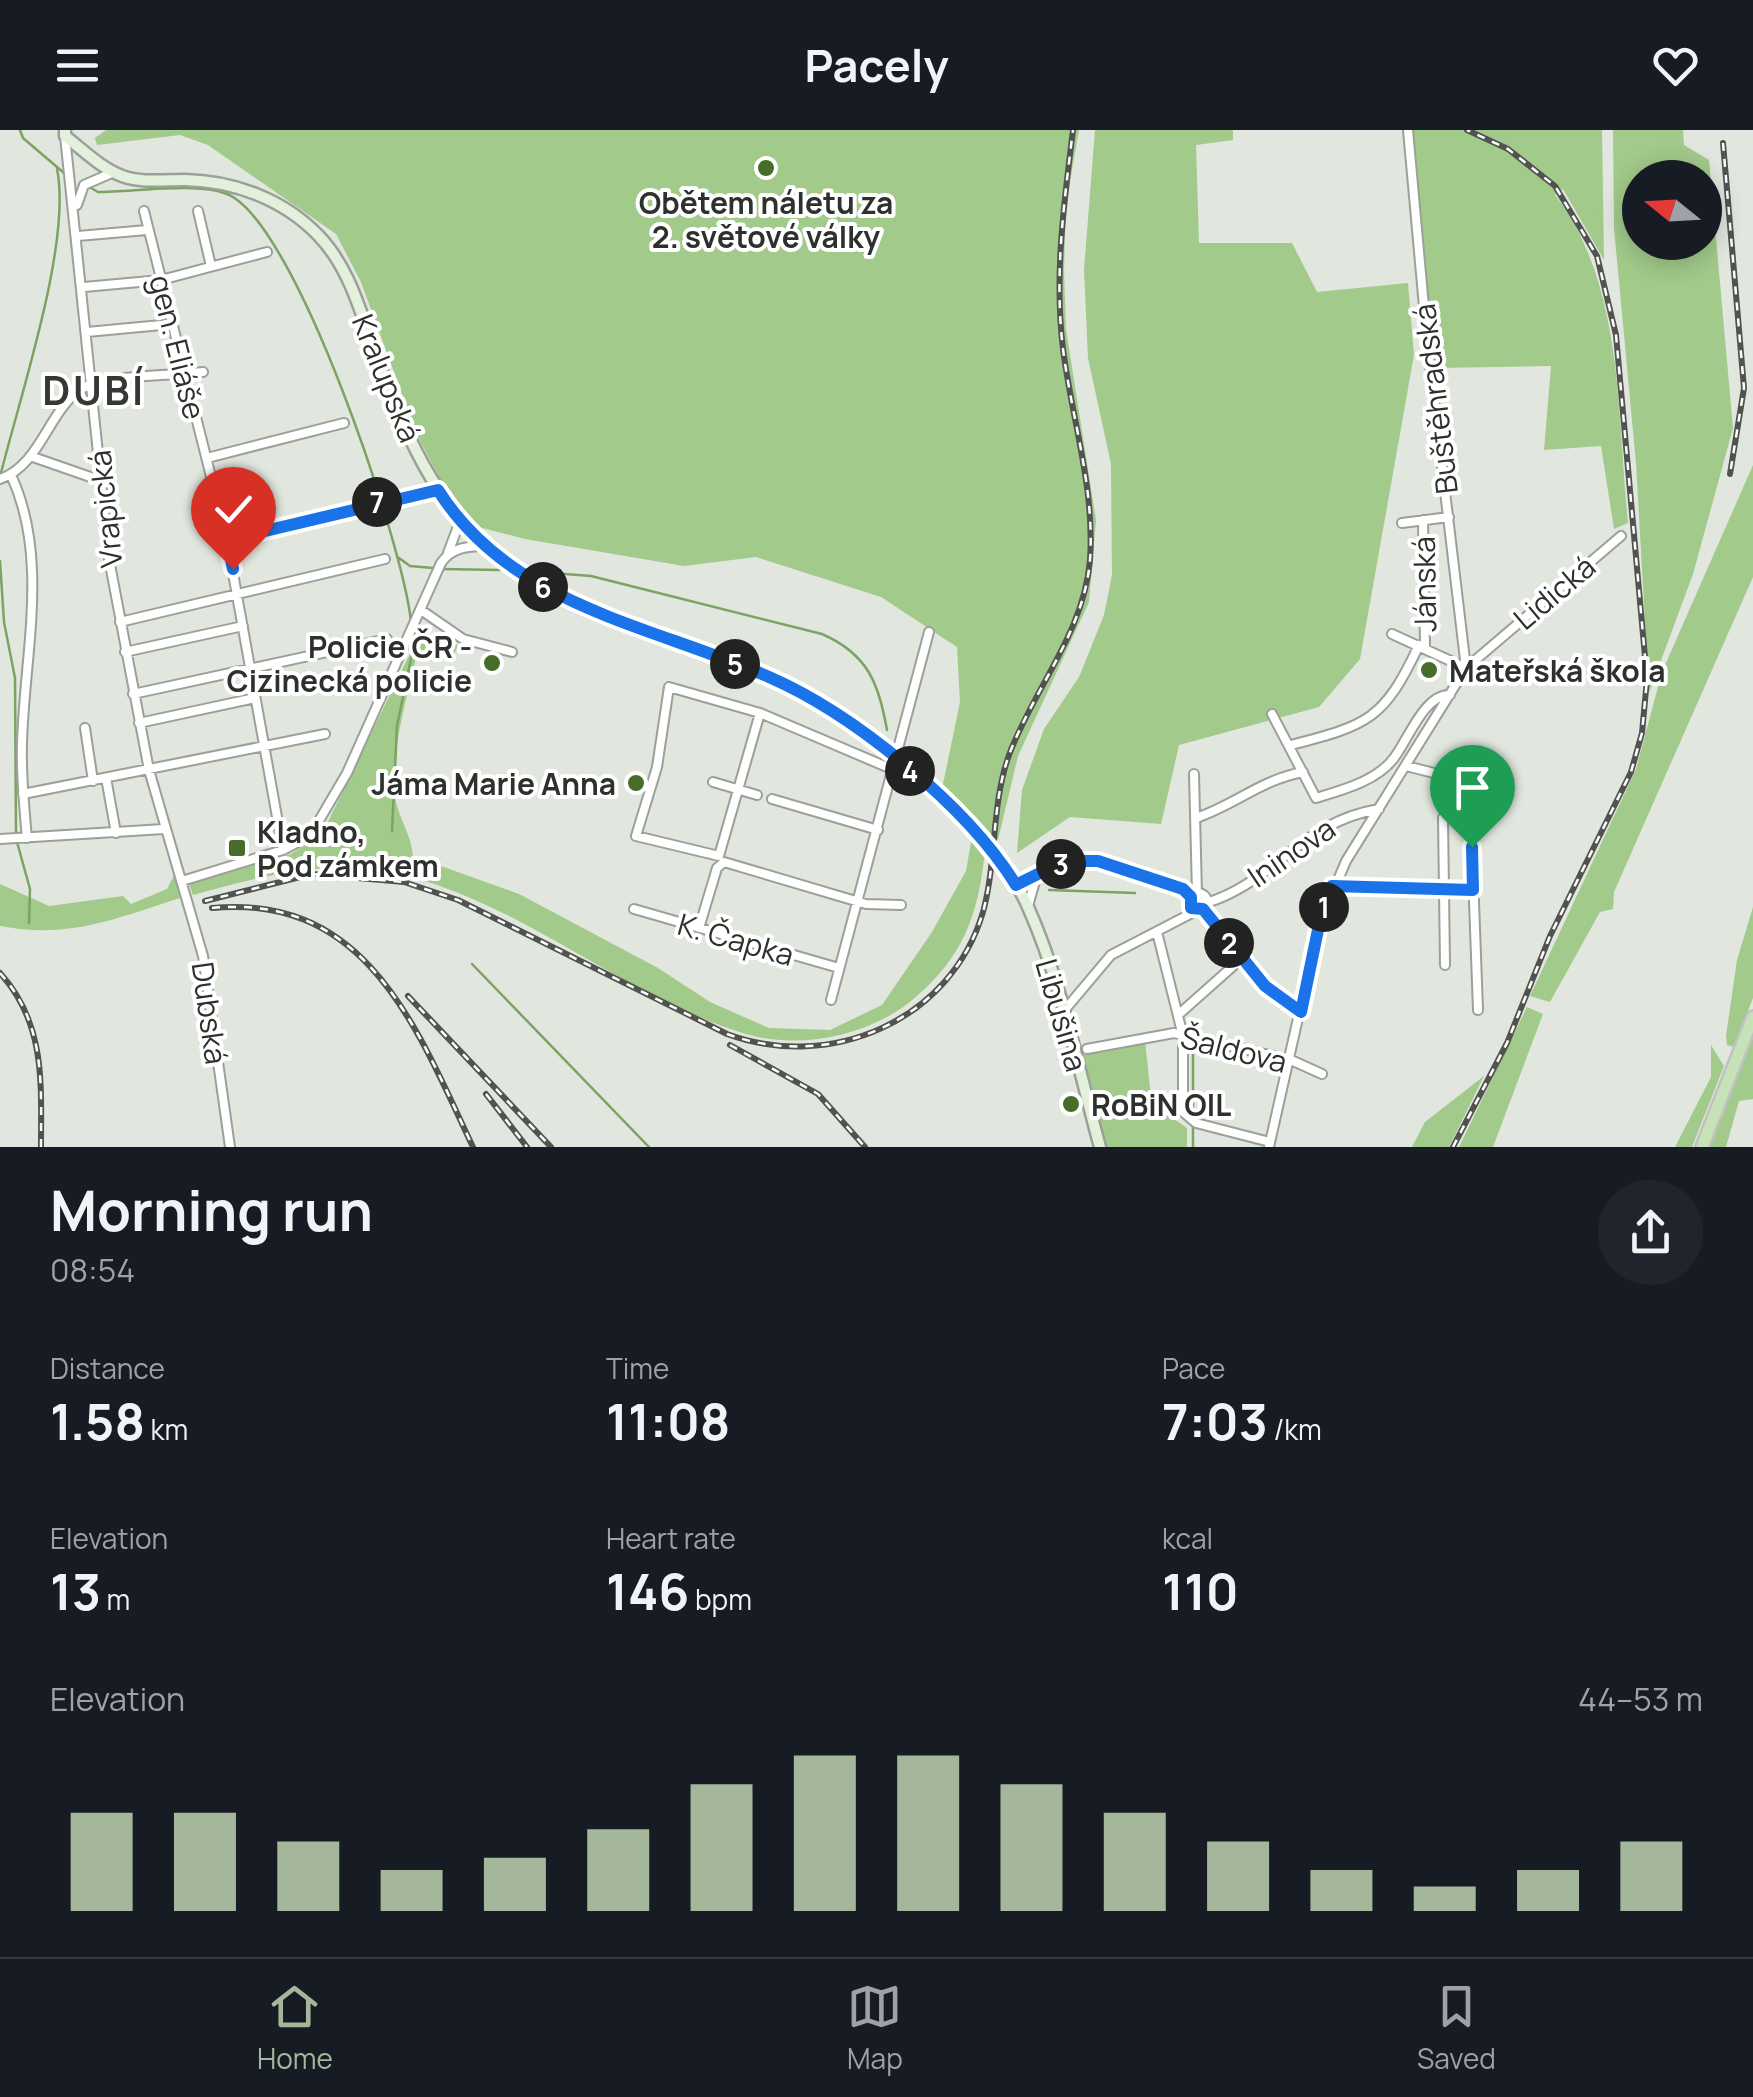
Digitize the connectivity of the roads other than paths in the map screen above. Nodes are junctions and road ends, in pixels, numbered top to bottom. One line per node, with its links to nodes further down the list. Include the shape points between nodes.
1 (1408, 130): 25 (street, Buštěhradská)
2 (65, 133): 3 (main road, Kralupská); 4 (street, Vrapická)
3 (114, 172): 4 (street, via 84,185); 24 (main road, Kralupská, via 249,191 314,231 352,286 405,426)
4 (76, 209): 8 (street, Vrapická)
5 (144, 211): 7 (street, gen. Eliáše)
6 (198, 212): 10 (street)
7 (147, 230): 8 (street); 11 (street, gen. Eliáše)
8 (78, 236): 12 (street, Vrapická)
9 (267, 252): 10 (street)
10 (211, 266): 11 (street)
11 (161, 280): 12 (street); 13 (street, gen. Eliáše)
12 (84, 287): 14 (street, Vrapická)
13 (172, 324): 14 (street); 16 (street, gen. Eliáše)
14 (87, 332): 17 (street, Vrapická)
15 (203, 372): 16 (street)
16 (184, 374): 17 (street); 20 (street, gen. Eliáše)
17 (92, 384): 19 (street, via 76,392); 23 (street, Vrapická)
18 (344, 424): 20 (street)
19 (30, 456): 21 (street); 23 (street)
20 (207, 458): 30 (street, gen. Eliáše)
21 (10, 476): 22 (street); 66 (street, via 27,510 34,570)
22 (0, 479)
23 (102, 481): 36 (street, Vrapická)
24 (438, 490): 27 (main road, Kralupská); 30 (street)
25 (1449, 517): 26 (street, Jánská); 44 (street, Buštěhradská)
26 (1424, 520): 28 (street, Jánská); 41 (street, Jánská)
27 (460, 521): 31 (main road, Kralupská); 32 (street)
28 (1402, 523)
29 (1621, 536): 44 (street, Lidická)
30 (227, 540): 34 (street, gen. Eliáše)
31 (485, 546): 32 (street); 56 (main road, Kralupská, via 521,575 592,612 814,698)
32 (448, 553): 35 (street)
33 (385, 559): 34 (street)
34 (239, 596): 36 (street); 37 (street, gen. Eliáše)
35 (419, 615): 43 (street, via 463,639); 78 (street, via 329,810 310,836)
36 (120, 622): 42 (street, Vrapická)
37 (243, 626): 42 (street); 45 (street, gen. Eliáše)
38 (930, 632): 56 (street)
39 (1392, 634): 41 (street)
40 (387, 639): 45 (street)
41 (1422, 646): 44 (street); 54 (street, Jánská, via 1372,718)
42 (125, 652): 46 (street, Vrapická)
43 (512, 652)
44 (1466, 668): 47 (street, Lidická)
45 (250, 670): 46 (street); 48 (street, gen. Eliáše)
46 (133, 694): 51 (street, Vrapická)
47 (1450, 695): 57 (street, Lidická); 59 (street, Lidická, via 1432,700 1394,759 1358,783 1311,796)
48 (255, 698): 51 (street); 55 (street, gen. Eliáše)
49 (760, 713): 56 (street, Kralupská); 65 (street); 79 (street, Kralupská, via 668,686 657,767 636,836)
50 (1272, 714): 54 (street)
51 (140, 723): 58 (street, Vrapická)
52 (85, 728): 62 (street)
53 (325, 734): 55 (street)
54 (1290, 745): 59 (street)
55 (264, 746): 58 (street); 78 (street, gen. Eliáše)
56 (895, 765): 73 (street); 82 (main road, Kralupská, via 1000,859)
57 (1406, 766): 64 (street, via 1442,775); 69 (street, Lidická)
58 (148, 770): 61 (street); 72 (street, Vrapická)
59 (1303, 772): 70 (street, via 1258,784 1240,800)
60 (1194, 774): 70 (street)
61 (106, 778): 62 (street); 74 (street)
62 (92, 781): 66 (street)
63 (713, 782): 65 (street)
64 (1442, 784)
65 (738, 790): 67 (street); 79 (street)
66 (23, 794): 75 (street)
67 (756, 795)
68 (772, 799): 73 (street)
69 (1379, 808): 83 (street, Lidická); 90 (street, Ininova, via 1313,831 1262,873)
70 (1199, 817): 86 (street)
71 (1442, 818): 84 (street)
72 (164, 829): 74 (street); 81 (street, Vrapická)
73 (878, 830): 87 (street)
74 (116, 832): 75 (street)
75 (27, 838): 76 (street)
76 (0, 839)
77 (1472, 847): 85 (street)
78 (283, 850): 81 (street)
79 (721, 858): 87 (street); 92 (street)
80 (1036, 878): 82 (street); 86 (street, via 1064,861 1098,861); 89 (street)
81 (182, 881): 108 (street, Dubská, via 203,956)
82 (1016, 885): 89 (main road, Libušina)
83 (1332, 886): 84 (street); 100 (street, Lidická)
84 (1444, 890): 85 (street); 95 (street)
85 (1473, 890): 98 (street)
86 (1194, 895): 90 (street); 90 (street, via 1190,906)
87 (859, 900): 88 (street); 96 (street)
88 (901, 904)
89 (1028, 906): 99 (main road, Libušina)
90 (1202, 908): 93 (street, Ininova); 94 (street)
91 (634, 909): 92 (street, K. Čapka)
92 (699, 928): 96 (street, K. Čapka)
93 (1157, 932): 99 (street, Ininova, via 1111,955); 101 (street)
94 (1241, 959): 100 (street); 101 (street)
95 (1445, 965)
96 (838, 968): 97 (street)
97 (831, 1000)
98 (1478, 1010)
99 (1063, 1012): 109 (main road, Libušina)
100 (1301, 1012): 105 (street, Lidická)
101 (1178, 1015): 103 (street)
102 (1753, 1017): 110 (main road)
103 (1183, 1036): 104 (street, Šaldova, via 1159,1033); 105 (street, Šaldova); 107 (street, via 1182,1106 1192,1121)
104 (1087, 1049)
105 (1291, 1060): 106 (street, Šaldova); 107 (street, Lidická)
106 (1322, 1074)
107 (1269, 1144)
108 (230, 1147)
109 (1100, 1147)
110 (1702, 1147)

